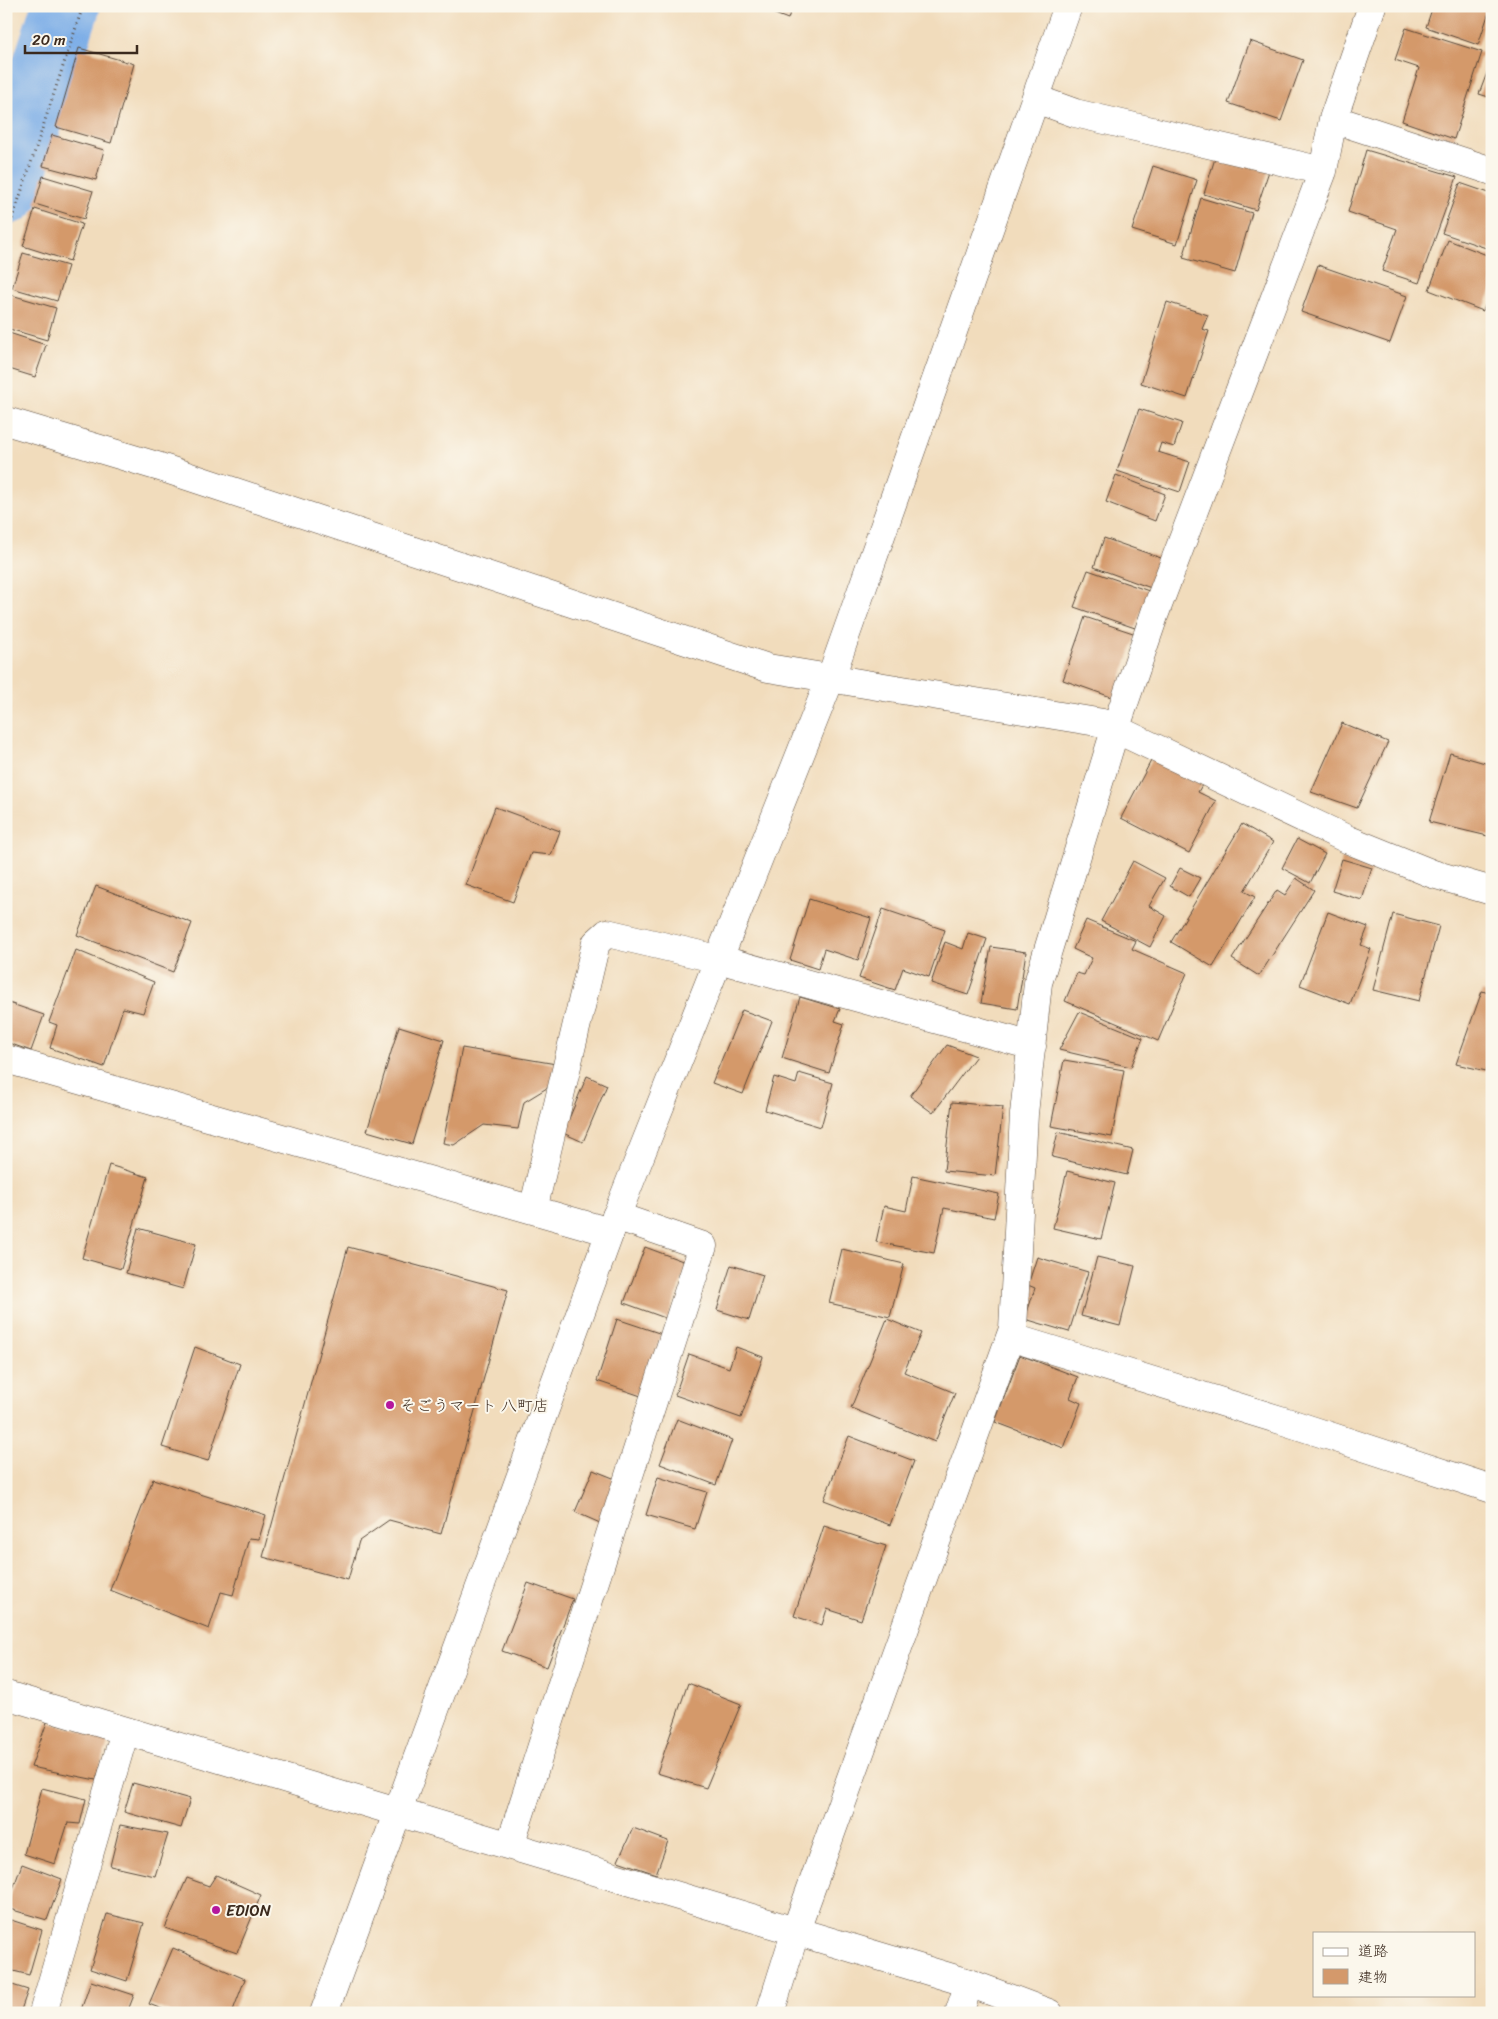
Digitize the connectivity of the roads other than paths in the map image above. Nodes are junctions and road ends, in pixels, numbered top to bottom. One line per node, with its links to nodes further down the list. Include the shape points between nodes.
1 (1068, 6): 3 (street)
2 (1372, 6): 4 (street)
3 (1036, 99): 5 (street, via 1075,113); 8 (street)
4 (1333, 119): 5 (street); 6 (street)
5 (1323, 171): 9 (street, via 1155,613)
6 (1492, 171)
7 (6, 421): 8 (street, via 160,467 768,668)
8 (831, 677): 9 (street, via 1103,723); 11 (street)
9 (1115, 730): 10 (street, via 1349,840 1433,874); 12 (street, via 1038,983)
10 (1492, 891)
11 (718, 959): 12 (street); 14 (street, via 607,933 596,944); 15 (street)
12 (1032, 1046): 16 (street, via 1024,1114)
13 (6, 1060): 14 (street)
14 (533, 1210): 15 (street)
15 (613, 1224): 20 (street); 21 (street, via 703,1246)
16 (1010, 1337): 17 (street); 22 (street)
17 (1492, 1489)
18 (6, 1695): 19 (street)
19 (125, 1730): 20 (street); 24 (street)
20 (399, 1811): 21 (street); 25 (street)
21 (510, 1845): 22 (street)
22 (796, 1930): 23 (street); 26 (street)
23 (969, 1982): 27 (street); 28 (street)
24 (43, 2013)
25 (324, 2013)
26 (770, 2013)
27 (959, 2013)
28 (1049, 2013)

